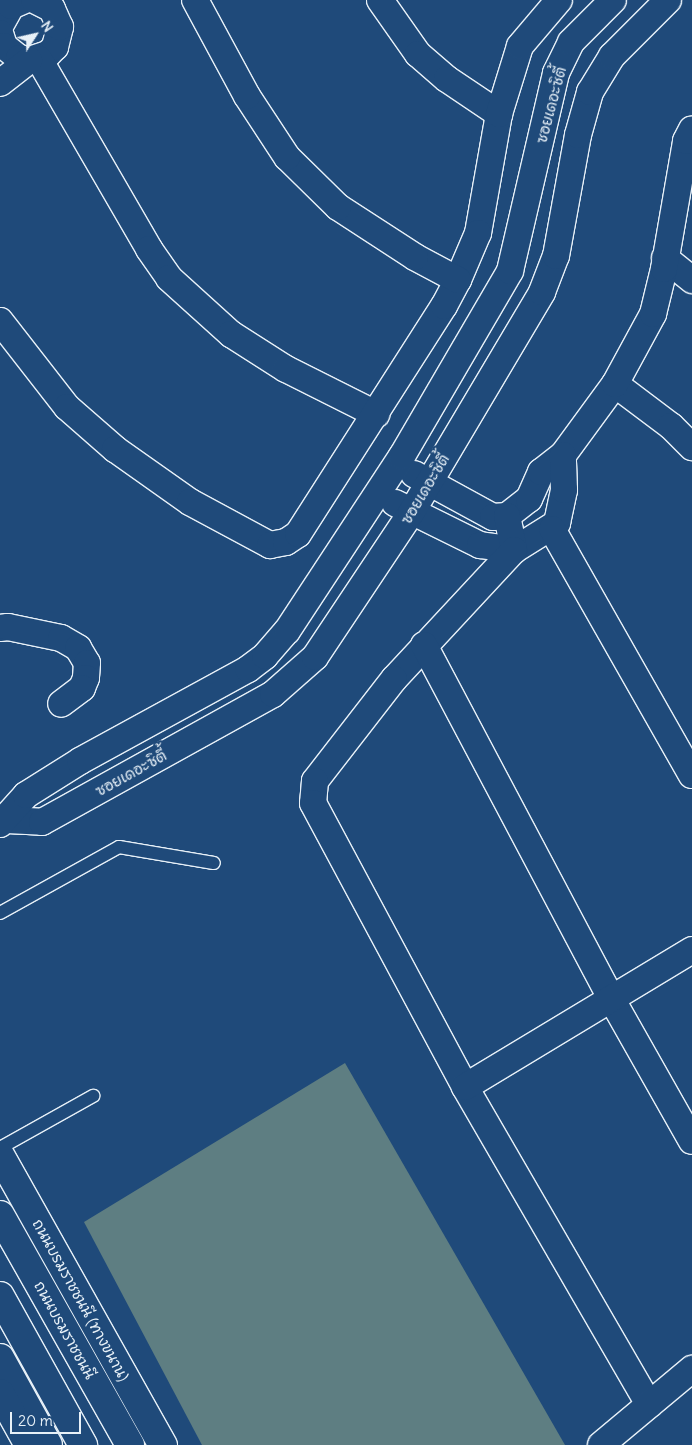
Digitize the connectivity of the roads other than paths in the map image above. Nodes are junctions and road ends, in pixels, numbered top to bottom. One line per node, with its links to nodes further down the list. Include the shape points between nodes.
1 (195, 0): 14 (street, via 252,104 287,157 320,193 357,220)
2 (380, 0): 11 (street, via 418,54 447,79)
3 (559, 0): 11 (street, via 520,46)
4 (613, 0): 7 (street, ซอยเดอะซิตี้)
5 (668, 0): 8 (street, ซอยเดอะซิตี้)
6 (20, 17): 9 (street, via 19,58); 9 (street, via 59,22 59,38 55,47)
7 (588, 24): 8 (street); 21 (street, ซอยเดอะซิตี้, via 571,42 556,73 510,271 477,332)
8 (616, 52): 22 (street, ซอยเดอะซิตี้, via 590,92 578,135 556,256 542,292)
9 (34, 60): 10 (street); 18 (street, via 169,278 230,334 286,369)
10 (0, 83)
11 (499, 114): 14 (street, via 478,233)
12 (692, 129): 13 (street, via 686,140)
13 (666, 258): 15 (street); 17 (street, via 653,314)
14 (458, 280): 18 (street)
15 (692, 280)
16 (0, 321): 18 (street, via 67,407 115,449 190,502 270,545 286,542 298,534)
17 (615, 384): 19 (street, via 671,426); 20 (street)
18 (376, 414)
19 (692, 447)
20 (563, 455): 25 (street, via 541,472 529,499); 26 (street, via 564,490 557,523)
21 (397, 463): 22 (street); 23 (street, ซอยเดอะซิตี้)
22 (429, 482): 24 (street, ซอยเดอะซิตี้); 25 (street, via 494,517)
23 (379, 493): 24 (street); 31 (street, ซอยเดอะซิตี้, via 287,631 265,656 248,669)
24 (411, 513): 27 (street, via 480,545); 33 (street, ซอยเดอะซิตี้, via 315,657 290,680 273,694)
25 (508, 516): 27 (street)
26 (552, 529): 27 (street); 32 (street)
27 (514, 550): 29 (street)
28 (0, 628): 30 (street, via 61,638 78,648 86,663 86,678 82,688)
29 (424, 645): 38 (street); 39 (street, via 325,766 315,781 313,803)
30 (61, 704)
31 (80, 761): 33 (street); 34 (street, ซอยเดอะซิตี้, via 26,795)
32 (692, 775)
33 (98, 791): 34 (street, ซอยเดอะซิตี้, via 42,822)
34 (3, 822)
35 (214, 863): 36 (lane, via 119,847)
36 (0, 913)
37 (692, 950): 38 (street)
38 (610, 998): 39 (street); 41 (street)
39 (465, 1087): 51 (street)
40 (93, 1096): 42 (lane)
41 (692, 1141)
42 (0, 1148)
43 (0, 1155): 56 (main road, ถนนบรมราชชนนี (ทางขนาน))
44 (0, 1195): 47 (main road, via 39,1262)
45 (0, 1215): 47 (main road, ถนนบรมราชชนนี)
46 (0, 1296): 54 (main road)
47 (56, 1313): 55 (main road, ถนนบรมราชชนนี)
48 (0, 1358): 53 (main road)
49 (692, 1369): 51 (street)
50 (0, 1393): 52 (main road)
51 (649, 1404): 57 (street)
52 (29, 1445)
53 (48, 1445)
54 (83, 1445)
55 (130, 1445)
56 (163, 1445)
57 (601, 1445)

